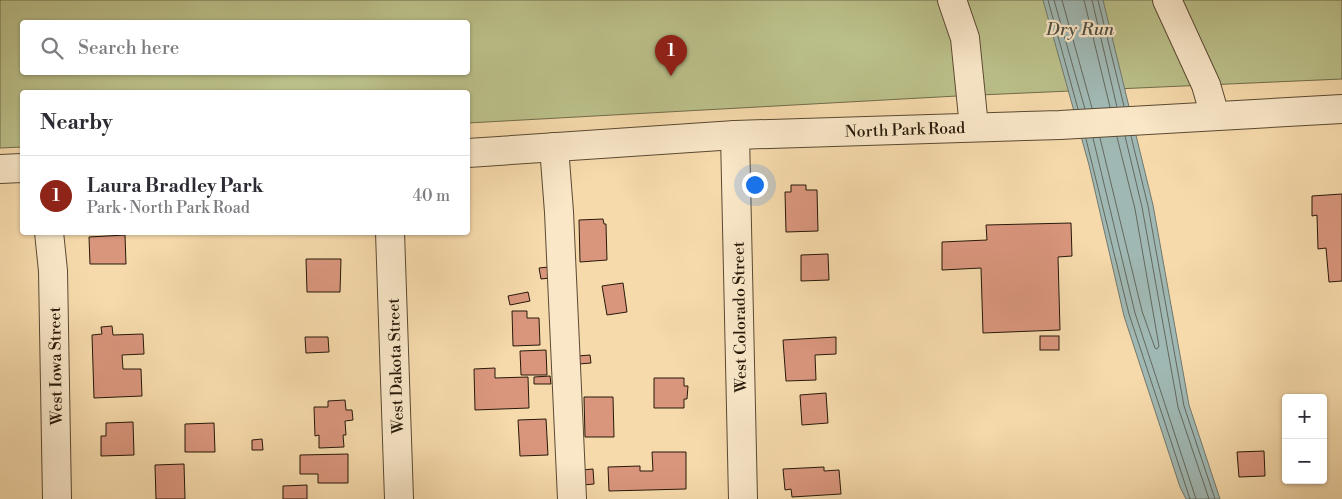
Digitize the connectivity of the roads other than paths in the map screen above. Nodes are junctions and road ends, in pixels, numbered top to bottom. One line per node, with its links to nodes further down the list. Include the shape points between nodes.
1 (952, 0): 5 (street, via 965,38)
2 (1167, 0): 4 (street, via 1206,85)
3 (1342, 109): 4 (street, North Park Road)
4 (1215, 116): 5 (street, North Park Road)
5 (974, 127): 6 (street, North Park Road)
6 (735, 135): 7 (street, North Park Road); 16 (street, West Colorado Street)
7 (554, 147): 8 (street, North Park Road); 15 (street)
8 (470, 154)
9 (20, 168): 10 (street)
10 (0, 169)
11 (49, 235): 13 (street, West Iowa Street, via 53,271)
12 (390, 235): 14 (street, West Dakota Street)
13 (57, 499)
14 (399, 499)
15 (572, 499)
16 (743, 499)

